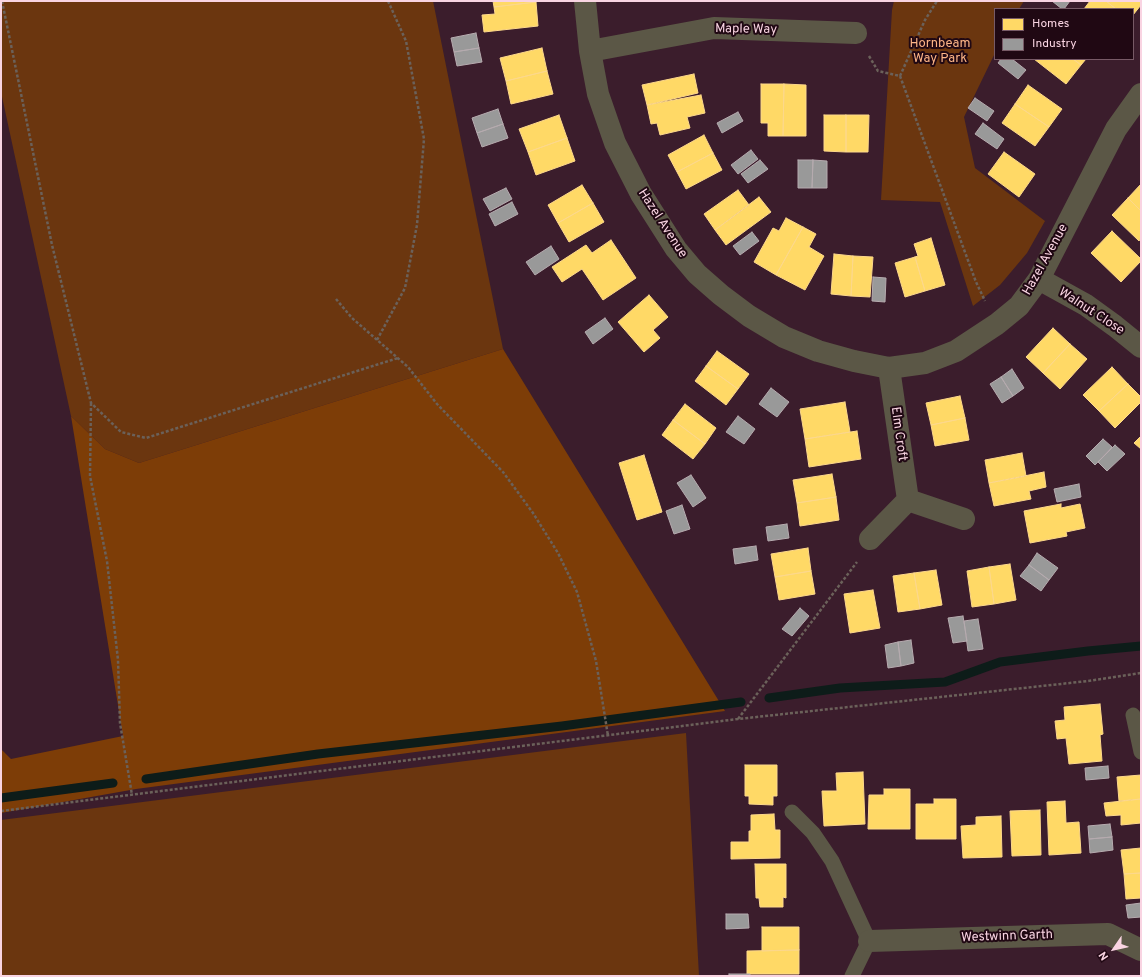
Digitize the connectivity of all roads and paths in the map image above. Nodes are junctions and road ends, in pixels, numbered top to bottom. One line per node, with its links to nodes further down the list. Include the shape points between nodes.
1 (2, 1): 16 (path, via 52,245)
2 (388, 1): 12 (path, via 406,41 424,139 417,225 405,288)
3 (585, 1): 6 (street, Hazel Avenue)
4 (937, 1): 7 (path, via 925,20)
5 (856, 33): 6 (street, Maple Way, via 714,28); 7 (path, via 878,71)
6 (590, 51): 15 (street, Hazel Avenue, via 598,94 615,143 641,194 676,249 697,274 749,316 784,337 818,351)
7 (900, 76): 11 (path, via 976,282)
8 (1141, 94): 9 (street, Hazel Avenue, via 1116,129)
9 (1038, 279): 11 (street, Hazel Avenue, via 1019,306); 13 (street, Walnut Close, via 1086,305)
10 (336, 299): 12 (path, via 352,318)
11 (997, 324): 15 (street, Hazel Avenue, via 956,351 925,363)
12 (377, 340): 14 (path)
13 (1141, 347)
14 (398, 358): 16 (path, via 146,438 121,432); 23 (path, via 437,404 503,472 558,553 577,592 596,661)
15 (889, 368): 17 (street, Elm Croft)
16 (91, 403): 25 (path, via 90,476 107,560 118,660 120,723)
17 (908, 500): 18 (street); 19 (street)
18 (964, 519)
19 (870, 539): 22 (path, via 861,558)
20 (1141, 673): 22 (path)
21 (1133, 715): 24 (lane)
22 (738, 720): 23 (path)
23 (608, 736): 25 (path)
24 (1141, 752)
25 (132, 795): 26 (path)
26 (1, 811)
27 (792, 812): 28 (lane, via 813,833 832,861)
28 (869, 942): 29 (street, Westwinn Garth, via 1108,934); 30 (lane)
29 (1141, 950)
30 (852, 976)

